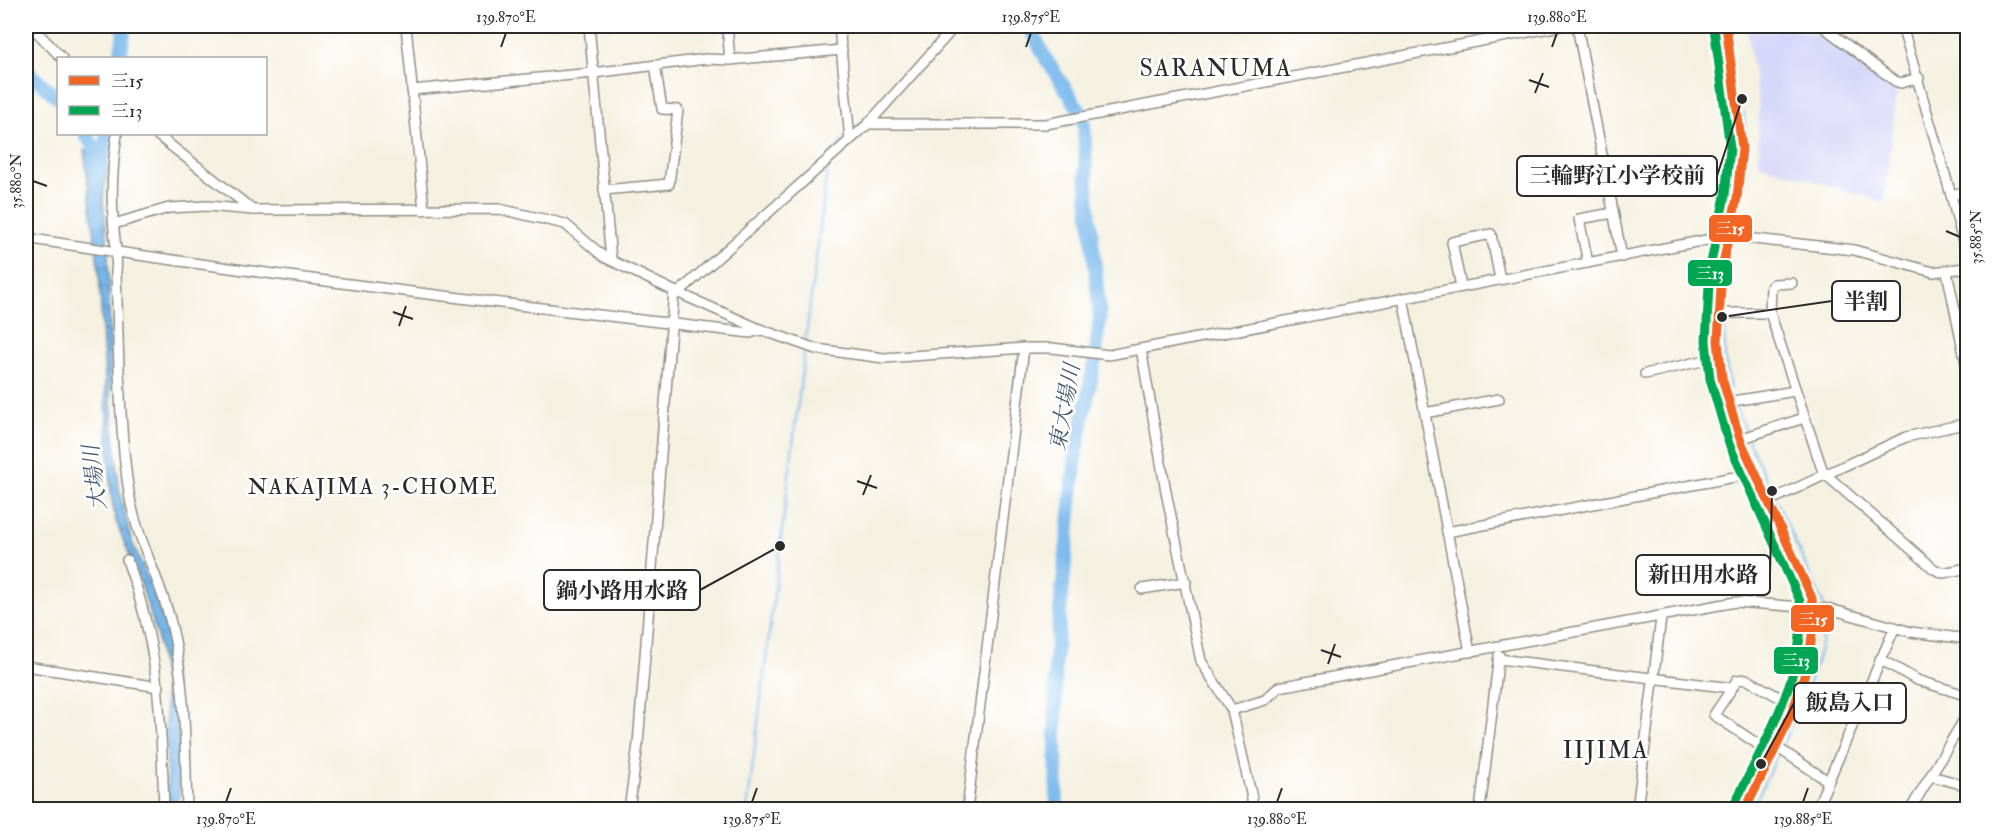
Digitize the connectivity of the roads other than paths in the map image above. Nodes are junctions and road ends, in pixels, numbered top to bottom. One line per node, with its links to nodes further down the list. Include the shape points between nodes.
1 (31, 26): 14 (street)
2 (406, 26): 19 (street)
3 (589, 26): 17 (street)
4 (727, 26): 15 (street)
5 (839, 26): 13 (street)
6 (952, 26): 20 (street)
7 (1560, 26): 12 (street)
8 (1577, 26): 29 (street)
9 (1726, 26): 31 (street, via 1743,148)
10 (1822, 26): 18 (street, via 1895,81)
11 (1902, 26): 18 (street)
12 (1534, 28): 20 (street, via 1032,125)
13 (842, 50): 15 (street); 23 (street)
14 (61, 57)
15 (730, 60): 16 (street)
16 (655, 65): 17 (street); 24 (street, via 662,109 678,110 669,183)
17 (593, 73): 19 (street); 24 (street)
18 (1918, 78): 26 (street)
19 (412, 90): 28 (street)
20 (868, 124): 23 (street)
21 (117, 135): 30 (street, via 112,179)
22 (157, 135): 27 (street)
23 (850, 140): 42 (street)
24 (604, 189): 35 (street)
25 (1968, 191): 26 (street)
26 (1951, 195): 36 (street)
27 (253, 210): 28 (street); 30 (street, via 169,208)
28 (424, 210): 35 (street, via 499,209 565,224)
29 (1613, 213): 34 (street); 37 (street, via 1579,219)
30 (114, 224): 33 (street)
31 (1732, 237): 34 (street); 38 (street, via 1854,250 1933,272); 45 (street)
32 (26, 238): 33 (street)
33 (116, 253): 46 (street); 89 (street, via 129,493 136,527 171,623 181,691)
34 (1622, 256): 37 (street)
35 (611, 259): 42 (street)
36 (1968, 261): 38 (street, via 1965,268)
37 (1588, 263): 39 (street)
38 (1947, 272): 52 (street)
39 (1500, 279): 41 (street); 41 (street, via 1491,234 1452,242)
40 (1791, 283): 44 (street, via 1771,286)
41 (1461, 287): 43 (street)
42 (676, 292): 46 (street); 47 (street)
43 (1404, 298): 49 (street); 56 (street)
44 (1770, 313): 45 (street); 53 (street)
45 (1724, 314): 50 (street)
46 (671, 323): 47 (street, via 750,333); 90 (street, via 638,744)
47 (762, 330): 48 (street, via 816,349 884,358)
48 (1024, 348): 49 (street, via 1103,354); 91 (street)
49 (1141, 349): 66 (street)
50 (1719, 357): 51 (street); 55 (street)
51 (1645, 374)
52 (1968, 374)
53 (1795, 391): 55 (street); 57 (street)
54 (1499, 399): 56 (street)
55 (1732, 400): 59 (street)
56 (1425, 413): 63 (street)
57 (1804, 418): 59 (street); 61 (street)
58 (1968, 423): 61 (street, via 1906,436)
59 (1745, 438): 60 (street)
60 (1757, 467): 62 (street); 63 (street)
61 (1824, 475): 62 (street); 65 (street, via 1934,570 1942,573)
62 (1773, 498): 68 (street)
63 (1447, 532): 73 (street)
64 (127, 560): 78 (street, via 149,626)
65 (1968, 568)
66 (1186, 582): 67 (street); 82 (street, via 1201,661)
67 (1142, 589)
68 (1816, 608): 69 (street, via 1735,603); 70 (street); 81 (street, via 1813,645)
69 (1661, 618): 72 (street); 77 (street)
70 (1895, 627): 71 (street); 75 (street)
71 (1968, 639)
72 (1499, 647): 73 (street); 74 (street)
73 (1470, 652): 82 (street, via 1279,687 1265,700)
74 (1498, 659): 77 (street); 93 (street)
75 (1881, 659): 80 (street, via 1917,680); 86 (street)
76 (26, 666): 78 (street)
77 (1655, 679): 79 (street); 94 (street)
78 (159, 687): 88 (street)
79 (1732, 688): 81 (street, via 1737,680 1746,679); 84 (street, via 1714,715)
80 (1968, 696)
81 (1791, 704): 84 (street)
82 (1232, 710): 92 (street)
83 (1968, 713): 85 (street)
84 (1777, 749): 86 (street); 95 (street)
85 (1931, 776): 87 (street); 97 (street)
86 (1828, 781): 96 (street)
87 (1968, 786)
88 (164, 810)
89 (187, 810)
90 (629, 810)
91 (967, 810)
92 (1252, 810)
93 (1480, 810)
94 (1637, 810)
95 (1745, 810)
96 (1816, 810)
97 (1910, 810)

